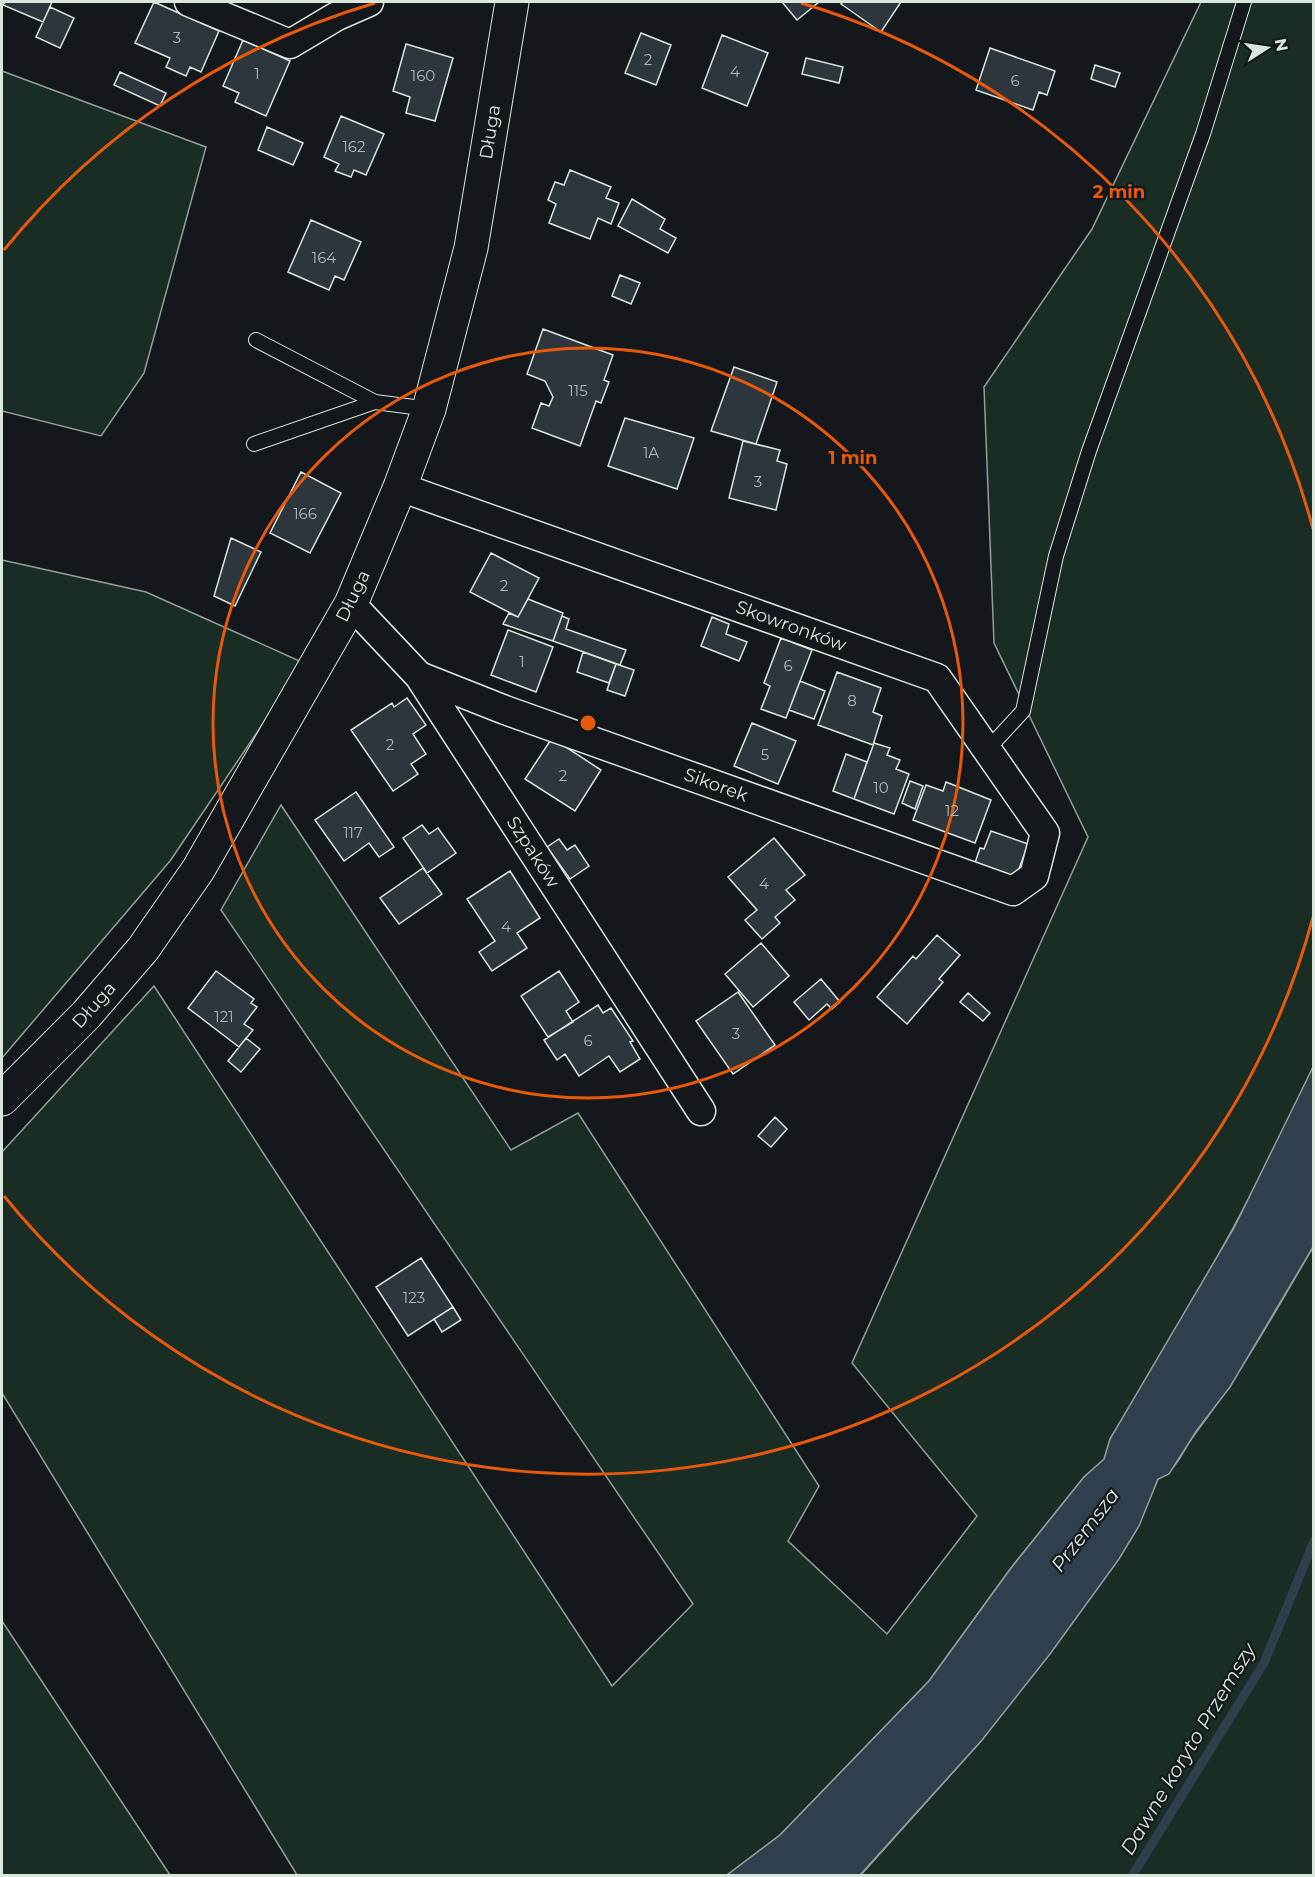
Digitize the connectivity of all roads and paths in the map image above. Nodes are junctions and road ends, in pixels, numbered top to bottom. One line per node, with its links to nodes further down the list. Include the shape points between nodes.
1 (189, 2): 5 (street, via 290,44)
2 (369, 2): 5 (street)
3 (512, 2): 8 (street, Długa, via 471,248)
4 (1244, 2): 13 (lane, via 1203,134 1089,451 1056,556 1023,711)
5 (330, 9)
6 (256, 340): 7 (lane)
7 (375, 402): 8 (lane); 9 (lane)
8 (429, 409): 10 (street, Długa)
9 (254, 444)
10 (400, 487): 11 (street, Długa); 13 (street, Skowronków, via 938,678)
11 (351, 604): 12 (street, Szpaków); 15 (street, Długa, via 198,870 143,949 86,1015)
12 (419, 676): 14 (street, Sikorek); 16 (street, Szpaków)
13 (987, 750): 14 (street, Skowronków, via 1045,833 1034,876)
14 (1013, 891)
15 (2, 1099)
16 (701, 1111)

